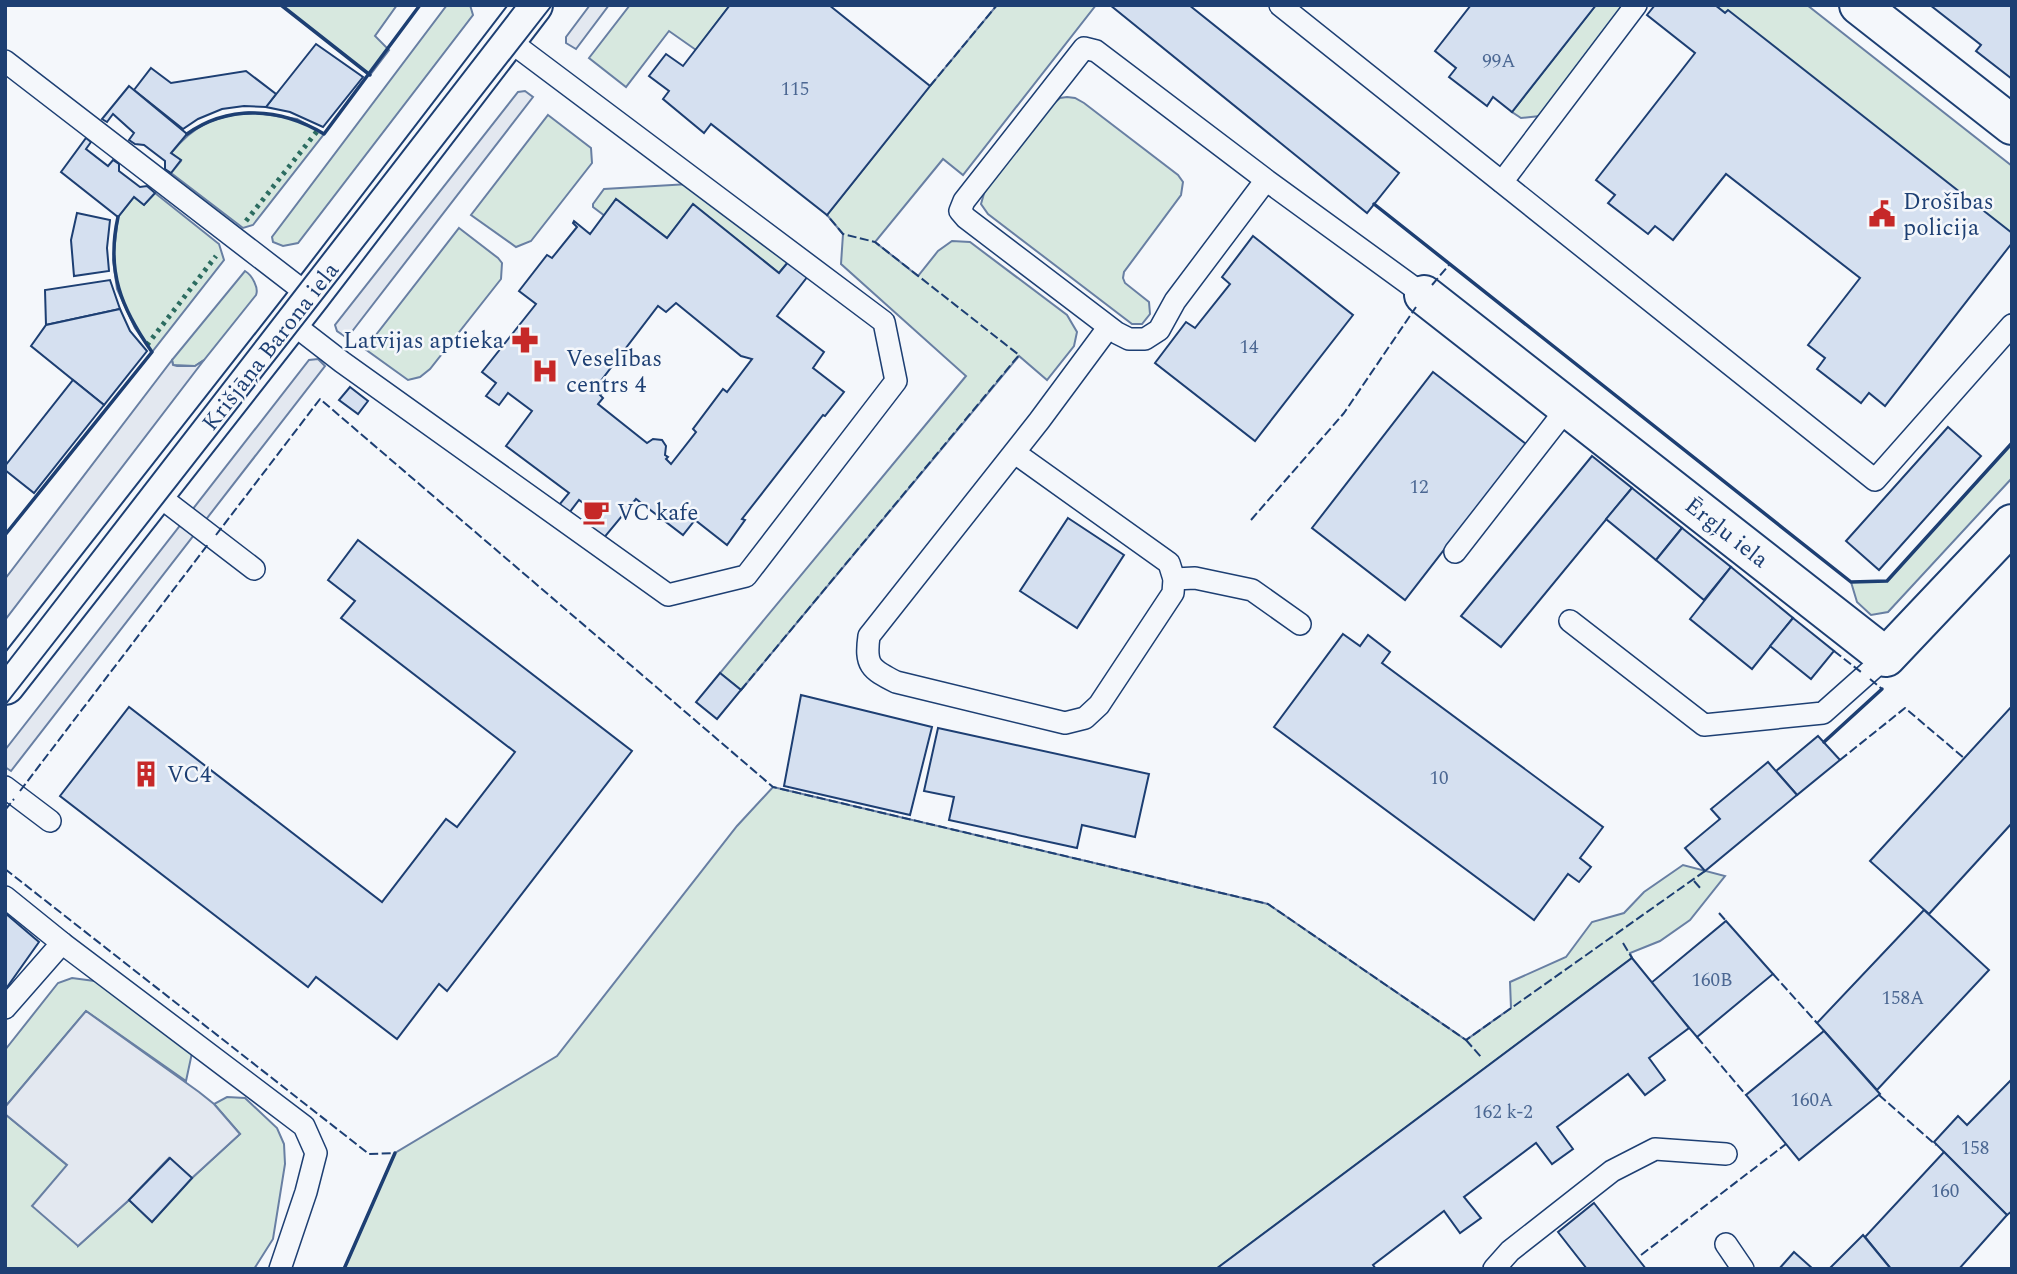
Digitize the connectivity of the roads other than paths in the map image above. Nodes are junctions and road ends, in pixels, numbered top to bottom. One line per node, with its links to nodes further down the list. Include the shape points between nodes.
1 (1280, 5): 8 (lane)
2 (1636, 5): 8 (lane)
3 (1859, 5): 6 (street)
4 (516, 18): 10 (street, Krišjāņa Barona iela); 10 (lane, via 884,322 896,382 746,576 668,595 342,362)
5 (5, 61): 10 (lane)
6 (2012, 125)
7 (1266, 180): 9 (lane); 12 (lane, via 1175,301 1159,330 1145,339 1129,339); 12 (lane, via 1096,51 1084,48 960,211)
8 (1502, 182): 11 (lane, via 1875,480)
9 (1424, 295): 13 (street, Ērgļu iela)
10 (300, 308): 15 (street, Krišjāņa Barona iela)
11 (2012, 325)
12 (1108, 328): 14 (lane)
13 (1568, 407): 17 (lane); 22 (street, Ērgļu iela)
14 (1015, 453): 19 (lane, via 1169,563); 19 (lane, via 869,636 866,655 875,672 896,682 1065,723 1085,718 1099,705 1173,593)
15 (155, 493): 18 (lane); 23 (street, Krišjāņa Barona iela)
16 (2012, 524): 22 (street)
17 (1455, 552)
18 (254, 569)
19 (1174, 579): 21 (lane, via 1195,578 1252,590)
20 (1570, 621): 22 (lane, via 1704,725 1823,713)
21 (1300, 624)
22 (1886, 657)
23 (5, 685)
24 (5, 787): 25 (lane)
25 (50, 821)
26 (5, 897): 27 (lane)
27 (62, 943): 28 (lane); 31 (lane, via 304,1126 316,1153)
28 (5, 1008)
29 (1726, 1154): 32 (lane, via 1655,1149 1612,1171 1510,1251)
30 (1726, 1244): 33 (lane)
31 (280, 1269)
32 (1494, 1269)
33 (1742, 1269)

